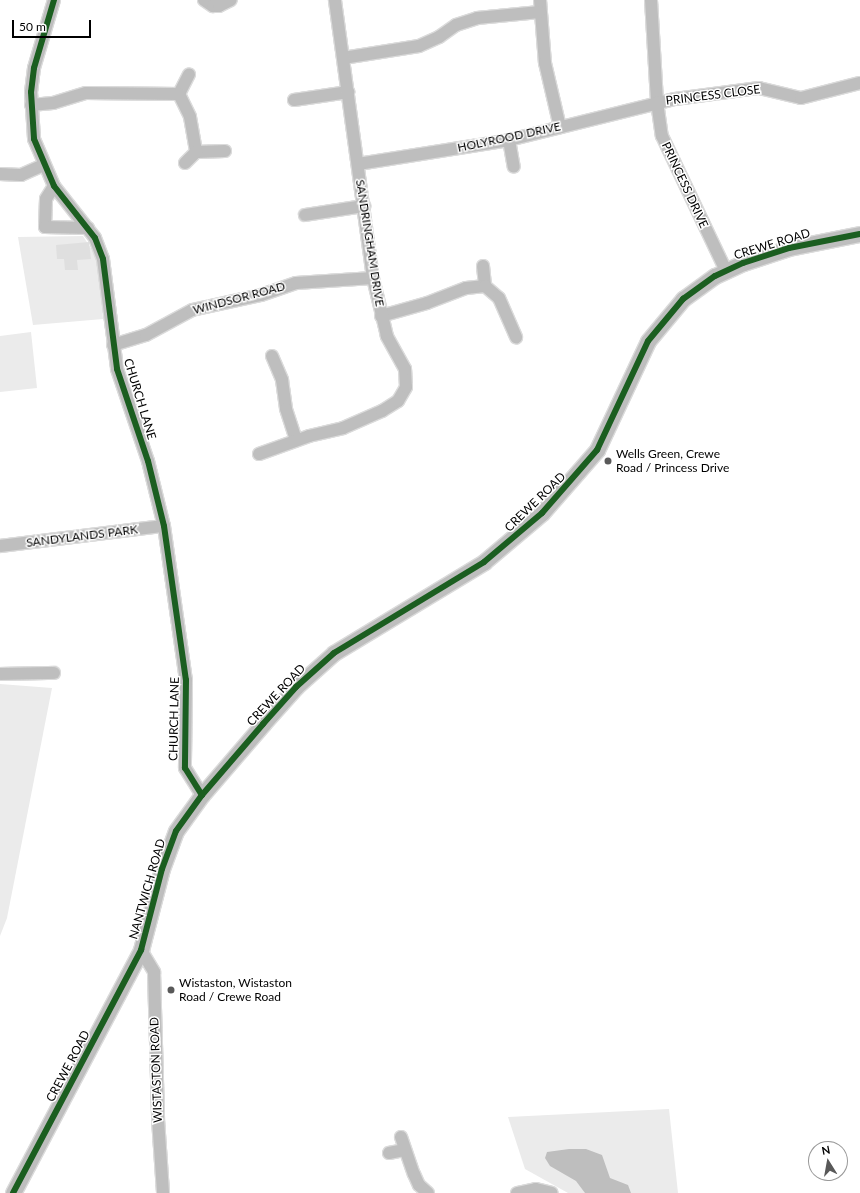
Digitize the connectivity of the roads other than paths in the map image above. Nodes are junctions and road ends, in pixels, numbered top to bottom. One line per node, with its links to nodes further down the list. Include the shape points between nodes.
1 (54, 0): 14 (street, CHURCH LANE, via 34,68)
2 (204, 0): 3 (street, via 213,6 219,6)
3 (230, 0)
4 (335, 0): 7 (street, SANDRINGHAM DRIVE)
5 (651, 0): 13 (street, PRINCESS DRIVE)
6 (540, 6): 7 (street, via 477,18 456,25 439,37 419,46); 15 (street, via 545,63)
7 (343, 58): 10 (street, SANDRINGHAM DRIVE)
8 (189, 74): 11 (street)
9 (860, 83): 13 (street, PRINCESS CLOSE, via 801,98 759,88)
10 (348, 92): 12 (street); 20 (street, SANDRINGHAM DRIVE)
11 (179, 94): 14 (street, via 86,92 53,103); 18 (street, via 190,117)
12 (293, 100)
13 (657, 102): 15 (street, HOLYROOD DRIVE); 30 (street, PRINCESS DRIVE, via 665,144)
14 (31, 105): 21 (street, CHURCH LANE, via 34,139)
15 (560, 127): 16 (street, HOLYROOD DRIVE)
16 (509, 140): 20 (street, HOLYROOD DRIVE); 22 (street)
17 (225, 151): 18 (street)
18 (196, 152): 19 (street)
19 (185, 163)
20 (358, 164): 25 (street, SANDRINGHAM DRIVE)
21 (43, 165): 23 (street, via 21,175); 24 (street, CHURCH LANE)
22 (514, 167)
23 (0, 174)
24 (54, 186): 27 (street, CHURCH LANE); 27 (street, via 46,199 45,227)
25 (364, 206): 26 (street); 31 (street, SANDRINGHAM DRIVE)
26 (303, 215)
27 (88, 228): 35 (street, CHURCH LANE, via 95,238 103,260)
28 (860, 234): 30 (main road, CREWE ROAD, via 789,248)
29 (483, 266): 32 (street)
30 (726, 271): 43 (main road, CREWE ROAD, via 683,298 659,325 639,358 597,450 542,513 484,562 334,653 296,687)
31 (373, 278): 33 (street, SANDRINGHAM DRIVE); 35 (street, WINDSOR ROAD, via 296,283 192,310 146,335)
32 (485, 286): 33 (street, via 466,288 427,303); 34 (street, via 499,298)
33 (381, 316): 37 (street, SANDRINGHAM DRIVE, via 387,336 405,369 406,387 403,395 382,411 343,428)
34 (516, 337)
35 (113, 345): 39 (street, CHURCH LANE, via 123,391 154,480)
36 (272, 356): 37 (street, via 282,380 287,414)
37 (296, 440): 38 (street, SANDRINGHAM DRIVE)
38 (259, 454)
39 (164, 526): 40 (street, SANDYLANDS PARK); 43 (street, CHURCH LANE, via 186,674 185,768)
40 (0, 546)
41 (54, 673): 42 (street)
42 (0, 674)
43 (202, 795): 44 (main road, NANTWICH ROAD, via 176,831 169,846)
44 (141, 950): 48 (main road, CREWE ROAD); 49 (street, WISTASTON ROAD, via 154,972)
45 (401, 1137): 46 (street)
46 (405, 1150): 47 (street); 50 (street, via 419,1185)
47 (390, 1153)
48 (13, 1193)
49 (163, 1193)
50 (428, 1193)
51 (517, 1193): 52 (street, via 536,1189)
52 (552, 1193)

